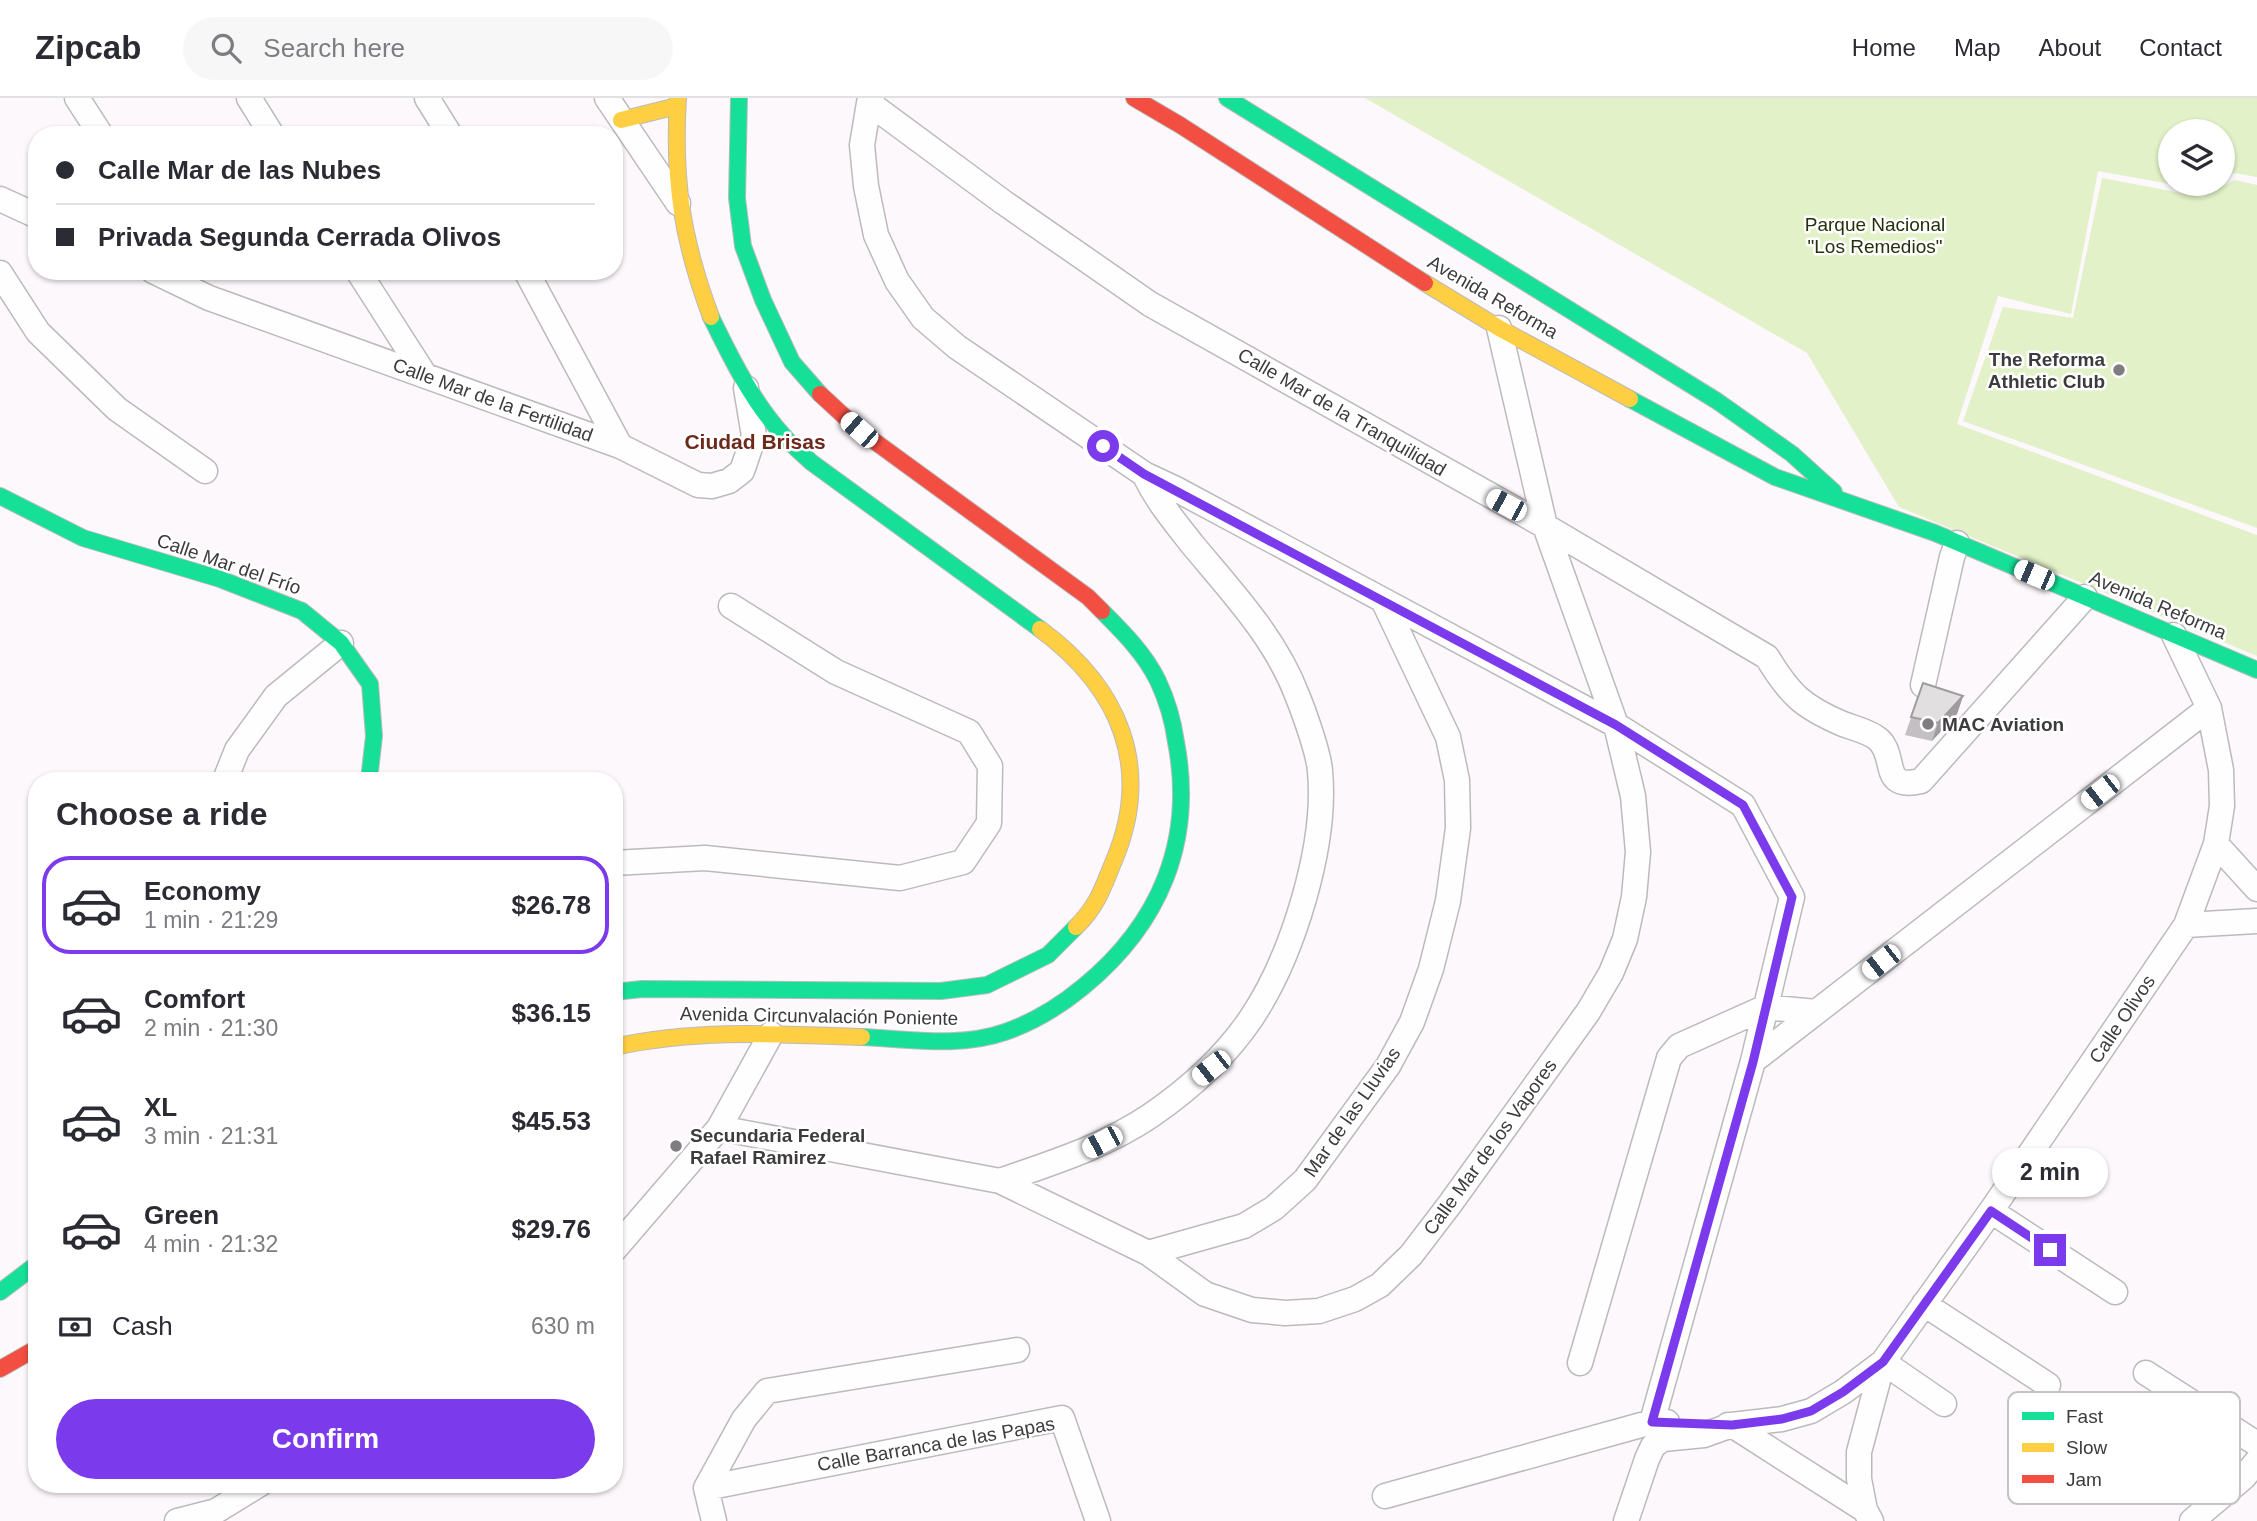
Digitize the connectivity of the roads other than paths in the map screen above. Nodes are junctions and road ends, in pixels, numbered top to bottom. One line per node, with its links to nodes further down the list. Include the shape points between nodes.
1 (77, 98): 13 (street)
2 (249, 98): 14 (street)
3 (426, 98): 15 (street)
4 (607, 98): 11 (street)
5 (739, 98): 56 (main road, Avenida Circunvalación Poniente, via 737,198 743,246 762,300 792,362 859,430 1088,597 1119,628 1150,665 1167,704 1178,744 1181,786 1179,839 1163,888 1140,931 1066,1001 1001,1033 959,1040)
6 (1134, 98): 12 (main road, Avenida Reforma)
7 (1227, 98): 34 (main road, Avenida Reforma, via 1395,210 1717,401 1792,454)
8 (871, 101): 32 (street, via 862,145 876,235 897,281 923,318); 35 (street, Calle Mar de la Tranquilidad, via 1003,202 1150,304)
9 (677, 102): 11 (main road); 17 (main road, Avenida Circunvalación Poniente)
10 (1199, 119): 12 (main road)
11 (621, 120): 17 (street)
12 (1180, 125): 20 (main road, Avenida Reforma)
13 (95, 126)
14 (266, 126)
15 (444, 126)
16 (0, 199): 18 (street)
17 (678, 203): 29 (main road, Avenida Circunvalación Poniente, via 689,258 710,317)
18 (28, 212)
19 (1377, 232): 20 (main road)
20 (1373, 251): 27 (main road, Avenida Reforma)
21 (0, 274): 31 (street, via 38,332 117,409)
22 (172, 280): 26 (street, Calle Mar de la Fertilidad)
23 (198, 280): 26 (street)
24 (364, 280): 28 (street)
25 (531, 280): 30 (street)
26 (209, 298): 28 (street, Calle Mar de la Fertilidad)
27 (1499, 327): 34 (main road, Avenida Reforma, via 1775,477); 35 (street, Calle Mar de los Vapores)
28 (424, 374): 30 (street, Calle Mar de la Fertilidad)
29 (744, 381): 30 (street, Calle Mar de la Fertilidad, via 754,436 742,471 729,481 698,485); 53 (main road, Avenida Circunvalación Poniente, via 782,434 811,462 1082,664 1101,689 1129,755 1125,835 1093,910 1048,955 987,985 941,991)
30 (620, 446)
31 (205, 471)
32 (1144, 474): 38 (street); 60 (street, via 1156,500 1263,631 1297,694 1320,769 1320,824 1308,882 1284,956 1252,1017 1211,1068 1149,1117 1079,1154)
33 (0, 496): 41 (main road, Calle Mar del Frío, via 83,538 220,579 302,611)
34 (1847, 503): 36 (main road, Avenida Reforma)
35 (1545, 526): 37 (street, Calle Mar de la Tranquilidad, via 1767,657 1801,702 1877,737 1885,746 1891,772 1908,784 1921,781); 45 (street, Calle Mar de los Vapores)
36 (1957, 543): 37 (main road, Avenida Reforma); 43 (street)
37 (2085, 597): 40 (main road, Avenida Reforma)
38 (1383, 600): 45 (street); 63 (street, Mar de las Lluvias, via 1448,737 1457,780 1457,840 1448,901 1412,1022 1388,1066 1305,1180 1275,1208 1244,1226)
39 (731, 606): 49 (street, via 836,672 969,732 990,766 989,823 963,862 900,878 705,858)
40 (2174, 635): 42 (main road, Avenida Reforma); 44 (street, Calle Olivos)
41 (341, 643): 46 (street, via 276,696 237,750); 47 (main road, Calle Mar del Frío, via 370,684 374,736)
42 (2257, 670)
43 (1923, 685)
44 (2209, 708): 48 (street, Calle Olivos, via 2221,770); 55 (street)
45 (1616, 725): 54 (street, via 1743,805 1792,897); 63 (street, Calle Mar de los Vapores, via 1633,796 1638,852 1625,939 1588,1012 1411,1255 1380,1285 1354,1299 1319,1311 1285,1313 1252,1310 1206,1294)
46 (228, 772)
47 (370, 772)
48 (2216, 844): 50 (street); 52 (street, Calle Olivos)
49 (623, 863)
50 (2257, 889)
51 (2257, 921): 52 (street)
52 (2186, 925): 61 (street, Calle Olivos)
53 (623, 991)
54 (1766, 1007): 55 (street); 58 (street); 71 (street, via 1679,1046 1669,1058)
55 (1816, 1012): 58 (street)
56 (771, 1034): 57 (main road, Avenida Circunvalación Poniente, via 671,1035); 59 (street)
57 (623, 1045)
58 (1753, 1062): 77 (street)
59 (719, 1128): 60 (street, Calle Mar de los Vapores); 62 (street)
60 (999, 1181): 63 (street, Calle Mar de los Vapores)
61 (1991, 1211): 66 (street); 67 (street, Calle Olivos)
62 (623, 1240)
63 (1148, 1253)
64 (28, 1271): 65 (main road)
65 (0, 1292)
66 (2115, 1292)
67 (1924, 1304): 70 (street, Calle Olivos); 74 (street)
68 (1017, 1350): 81 (street, via 767,1391 744,1419)
69 (28, 1353): 72 (main road)
70 (1883, 1362): 76 (street); 78 (street, Calle Olivos, via 1811,1411); 85 (street, Calle Olivos, via 1858,1452 1858,1479)
71 (1580, 1363)
72 (0, 1368)
73 (2146, 1373): 75 (street)
74 (2048, 1385)
75 (2176, 1392)
76 (1944, 1404)
77 (1652, 1422): 78 (street); 83 (street)
78 (1732, 1425): 85 (street); 89 (street, via 1653,1446)
79 (2240, 1433): 80 (street)
80 (2257, 1444)
81 (706, 1488): 87 (street); 88 (street, Calle Barranca de las Papas, via 1062,1418)
82 (245, 1493): 86 (street, via 216,1511)
83 (1385, 1496)
84 (2214, 1504): 90 (street)
85 (1868, 1515)
86 (177, 1521)
87 (714, 1521)
88 (1098, 1521)
89 (1626, 1521)
90 (2192, 1521)

